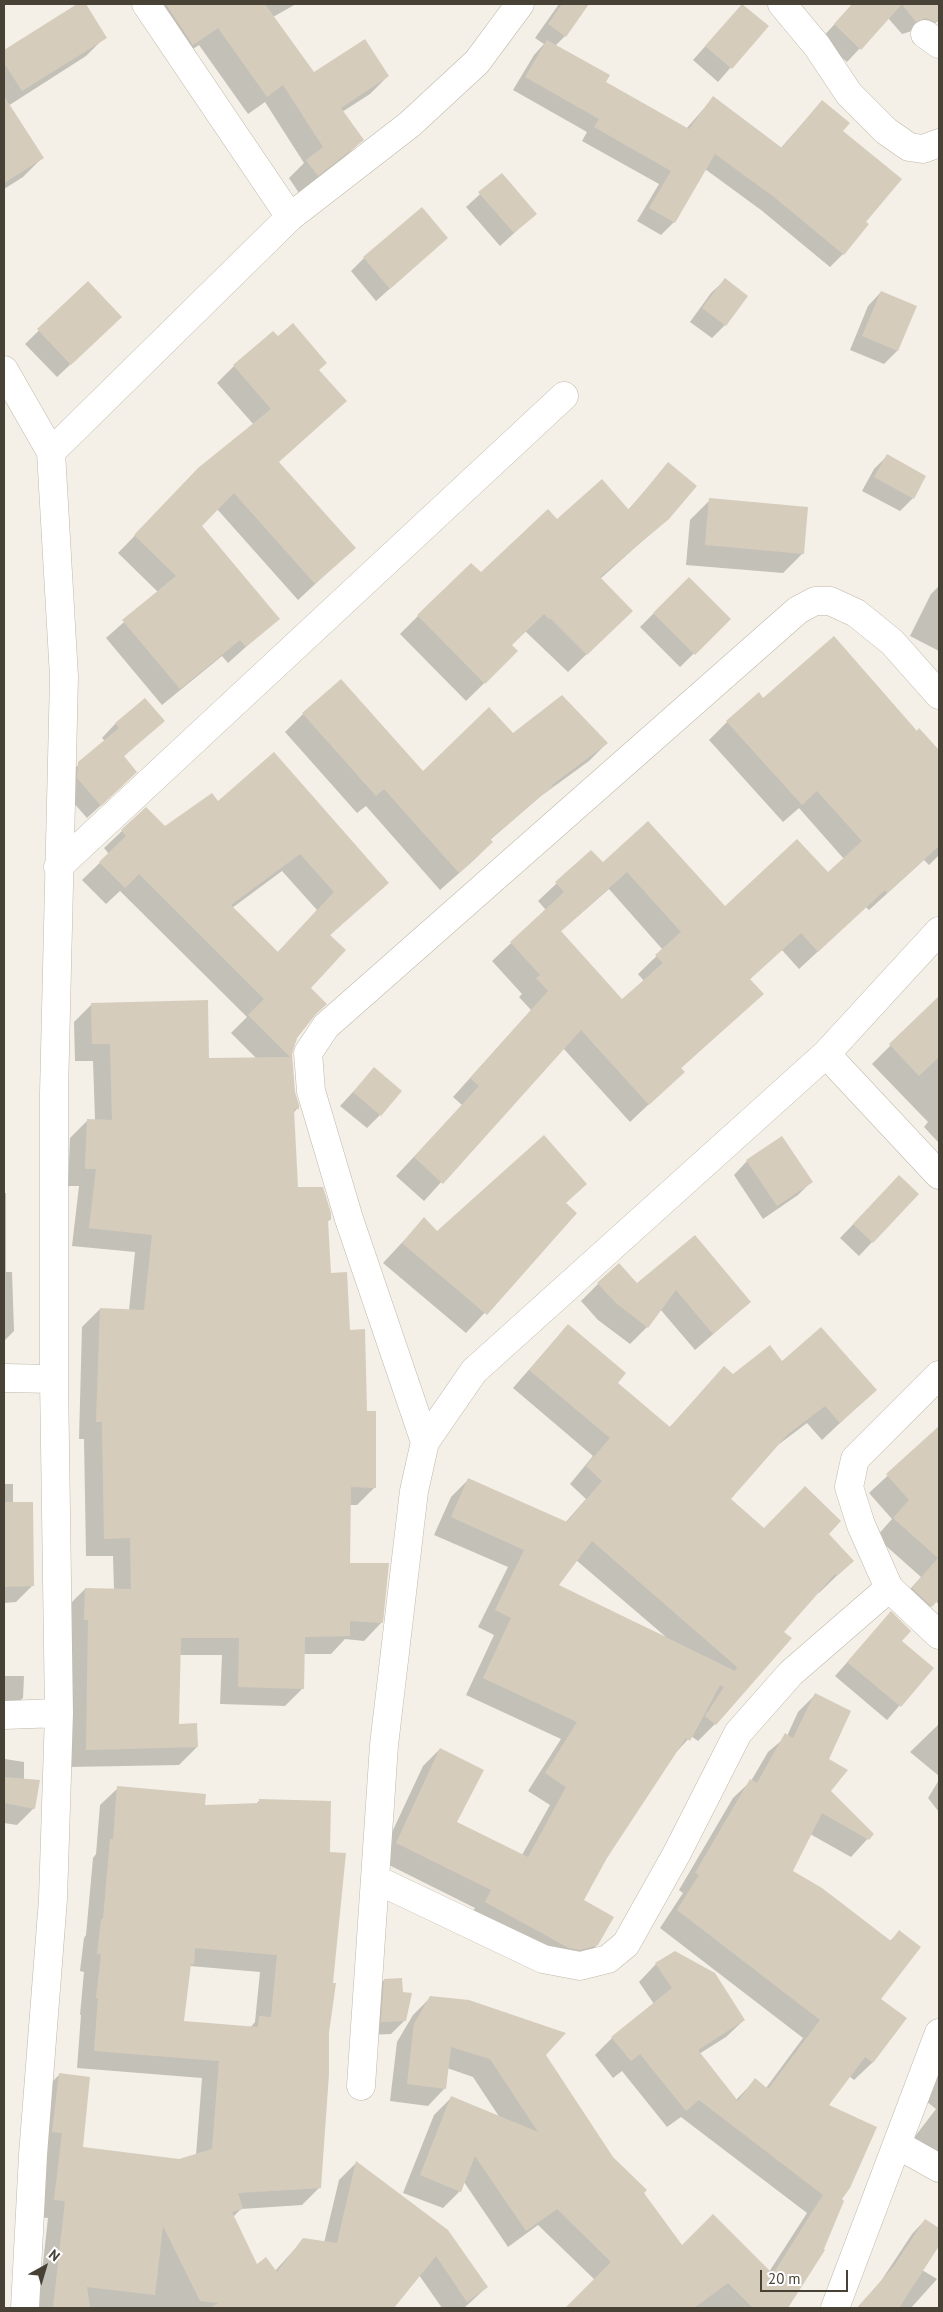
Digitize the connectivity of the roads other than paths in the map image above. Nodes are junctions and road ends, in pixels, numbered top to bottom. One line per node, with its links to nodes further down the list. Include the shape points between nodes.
1 (146, 4): 5 (street)
2 (520, 4): 5 (street, via 477,62 410,124)
3 (782, 4): 4 (street, via 817,46 849,94 886,130 909,147 923,148)
4 (939, 143)
5 (290, 217): 8 (street)
6 (4, 370): 8 (street)
7 (564, 396): 10 (street)
8 (51, 452): 10 (street, via 64,677)
9 (939, 695): 17 (street, via 892,642 856,613 830,601 816,601 798,610 326,1026 308,1052 310,1091 349,1219)
10 (58, 867): 16 (street)
11 (939, 932): 12 (street)
12 (826, 1054): 13 (street); 17 (street, via 474,1371)
13 (939, 1176)
14 (939, 1374): 18 (street, via 855,1460 849,1487 861,1525)
15 (4, 1378): 16 (street)
16 (54, 1379): 20 (street)
17 (425, 1442): 22 (street, via 414,1491 384,1745)
18 (890, 1588): 19 (street); 22 (street, via 791,1673 738,1733 626,1944 608,1959 580,1966 543,1959)
19 (939, 1635)
20 (59, 1713): 21 (street); 27 (street, via 53,1899)
21 (4, 1715)
22 (375, 1879): 24 (street)
23 (939, 2033): 25 (street)
24 (361, 2086)
25 (898, 2145): 26 (street); 28 (street)
26 (939, 2168)
27 (24, 2308)
28 (836, 2308)

